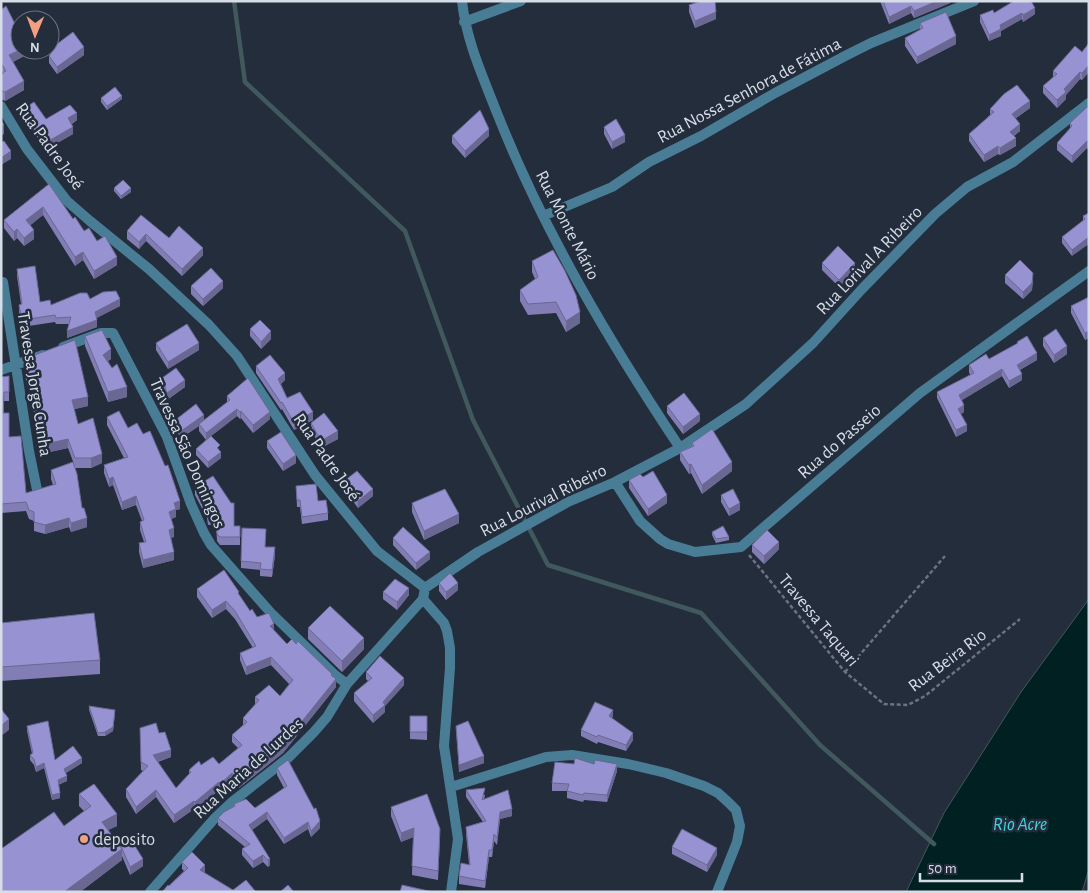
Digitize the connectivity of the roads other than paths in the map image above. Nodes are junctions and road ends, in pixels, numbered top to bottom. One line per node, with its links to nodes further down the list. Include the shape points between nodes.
1 (462, 1): 4 (street, Rua Monte Mário)
2 (521, 1): 4 (street)
3 (974, 1): 7 (street, Rua Nossa Senhora de Fátima, via 855,51 649,162 612,186)
4 (464, 22): 7 (street, Rua Monte Mário, via 511,148)
5 (1089, 103): 12 (street, Rua Lorival A Ribeiro, via 1013,162 954,197 764,389)
6 (1, 106): 15 (street, Rua Padre José, via 27,149 67,200 209,325 237,356 315,475 377,552)
7 (543, 216): 12 (street, Rua Monte Mário, via 596,315)
8 (1089, 271): 13 (street, Rua do Passeio, via 914,398 741,546 695,552 660,540 640,521)
9 (2, 282): 10 (street, Travessa Jorge Cunha)
10 (15, 365): 11 (street, Travessa São Domingos); 14 (street, Travessa Jorge Cunha, via 28,451); 17 (street, Travessa São Domingos, via 101,333 113,333 167,437 191,504 211,544 271,613)
11 (1, 370)
12 (680, 448): 13 (street, Rua Lourival Ribeiro)
13 (615, 482): 15 (street, Rua Lourival Ribeiro, via 568,502 478,552)
14 (38, 490)
15 (425, 588): 16 (street)
16 (423, 599): 17 (street, Rua Maria de Lurdes); 18 (street, via 444,623 450,648 444,746)
17 (348, 684): 20 (street, Rua Maria de Lurdes, via 314,732 288,758 214,819)
18 (451, 787): 19 (street, via 458,839); 21 (street, via 546,757 572,755 647,768 697,783 718,793 736,810 740,826)
19 (453, 891)
20 (150, 892)
21 (717, 892)

